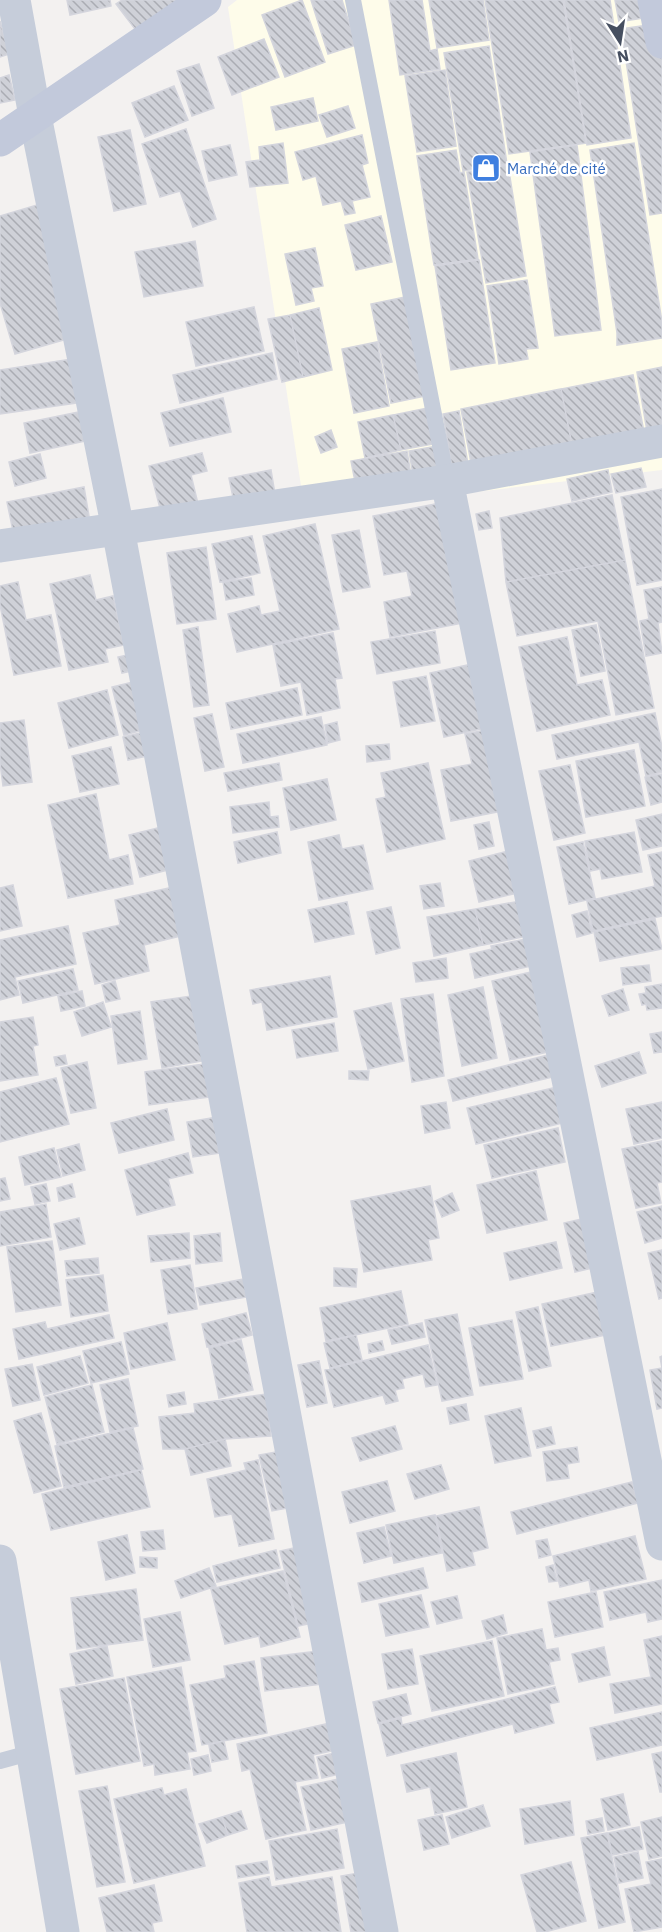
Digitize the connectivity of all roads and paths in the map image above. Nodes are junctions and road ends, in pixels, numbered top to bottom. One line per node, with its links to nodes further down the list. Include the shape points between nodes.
1 (14, 0): 6 (street)
2 (205, 0): 6 (street)
3 (353, 0): 9 (lane)
4 (654, 0): 5 (street)
5 (662, 42)
6 (35, 116): 7 (street); 10 (street)
7 (0, 140)
8 (662, 441): 9 (street)
9 (447, 481): 10 (street); 12 (street)
10 (118, 530): 11 (street); 18 (street)
11 (0, 546)
12 (662, 1544)
13 (0, 1561): 14 (street)
14 (7, 1647): 15 (street)
15 (33, 1752): 16 (lane); 17 (street)
16 (0, 1761)
17 (63, 1932)
18 (382, 1932)

